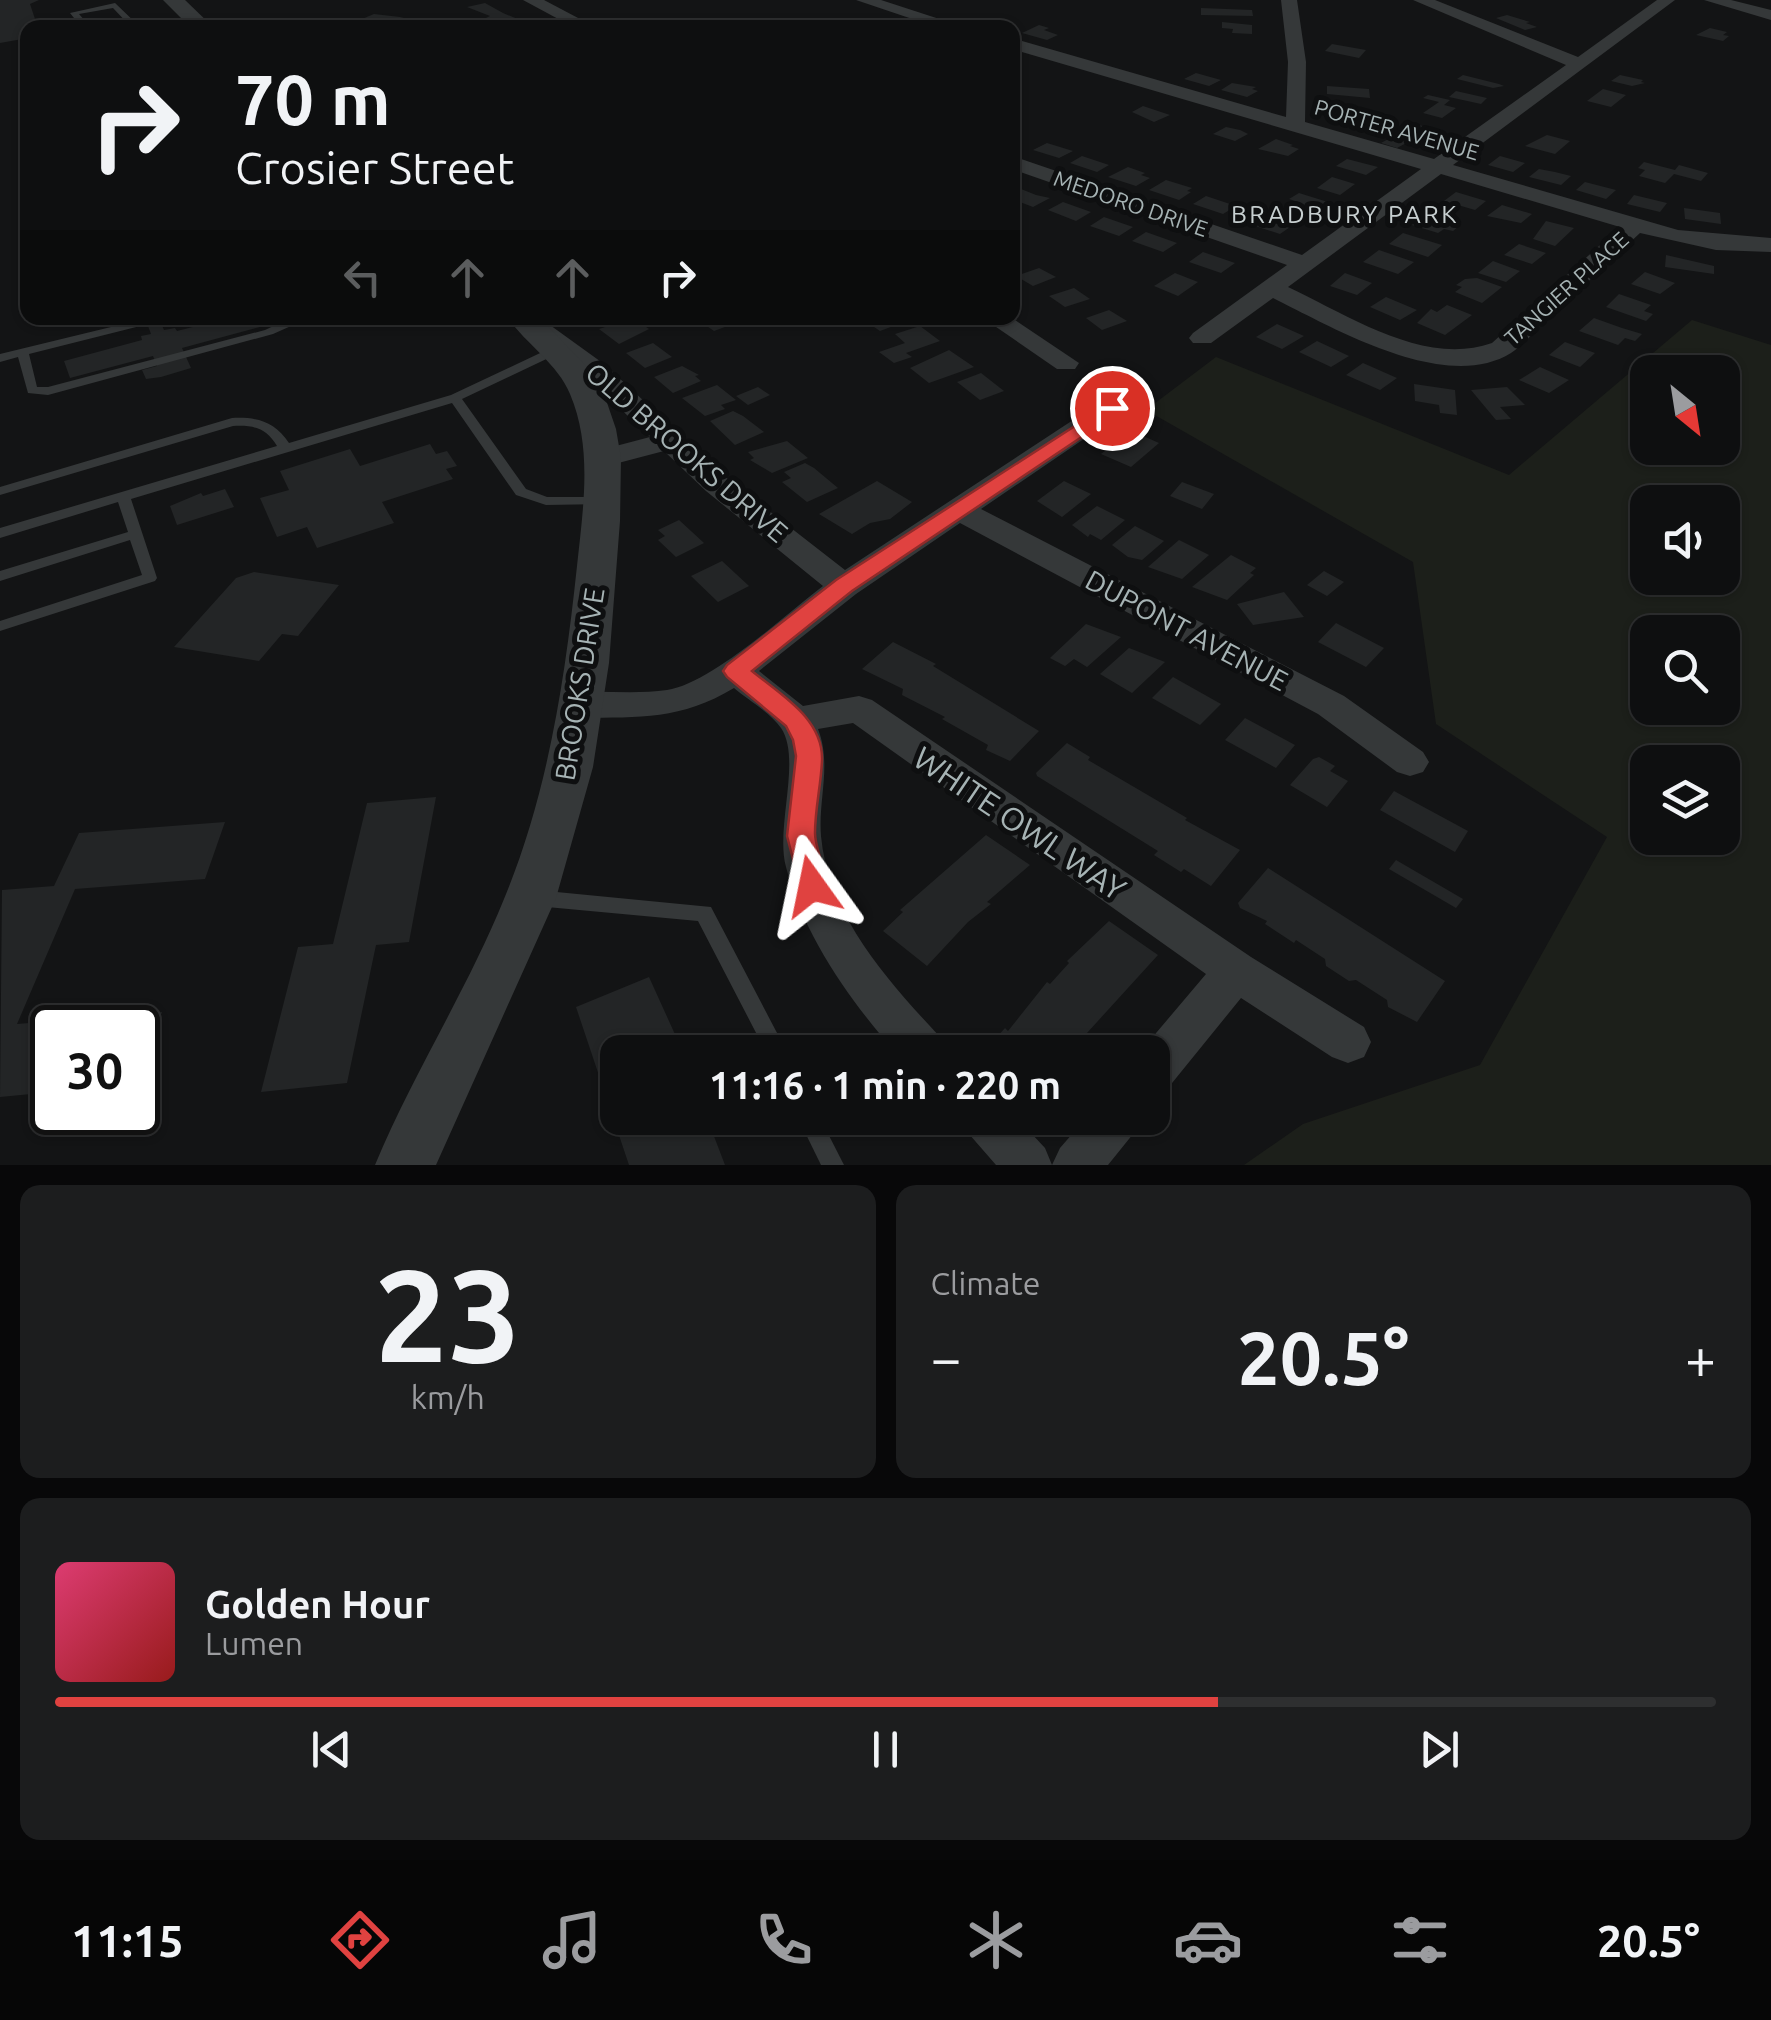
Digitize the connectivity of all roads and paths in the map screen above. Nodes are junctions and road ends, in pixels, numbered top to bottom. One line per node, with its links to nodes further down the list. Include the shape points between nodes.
1 (173, 0): 13 (street)
2 (531, 0): 14 (street)
3 (864, 0): 9 (street)
4 (922, 0): 9 (street)
5 (1289, 0): 18 (street, via 1297,62)
6 (1421, 0): 17 (street)
7 (1667, 0): 17 (street)
8 (1712, 0): 10 (street)
9 (897, 10): 15 (street)
10 (1771, 15)
11 (80, 20): 12 (lane, via 74,13 115,6)
12 (129, 20)
13 (195, 20)
14 (572, 20)
15 (931, 20)
16 (1020, 45): 18 (street, PORTER AVENUE)
17 (1578, 63): 20 (street)
18 (1295, 125): 20 (street, PORTER AVENUE)
19 (1020, 165): 23 (street, MEDORO DRIVE)
20 (1440, 168): 21 (street, PORTER AVENUE); 23 (street)
21 (1634, 225): 22 (street, PORTER AVENUE, via 1704,242); 24 (street, TANGIER PLACE, via 1501,348 1476,356 1448,358 1406,348)
22 (1771, 245)
23 (1306, 264): 24 (street)
24 (1272, 288): 29 (street)
25 (132, 325): 30 (lane)
26 (285, 325): 30 (lane, via 48,391 32,390)
27 (1006, 325): 32 (street)
28 (535, 330): 33 (lane); 35 (street, OLD BROOKS DRIVE, via 595,370); 37 (street, BROOKS DRIVE, via 594,408)
29 (1202, 338)
30 (23, 352): 31 (lane)
31 (0, 358)
32 (1066, 363)
33 (454, 398): 36 (lane); 37 (lane, via 521,492 546,500)
34 (1112, 408): 40 (street)
35 (669, 441): 37 (street); 44 (street, OLD BROOKS DRIVE)
36 (284, 448): 38 (lane, via 256,420 232,422); 39 (lane)
37 (603, 479): 47 (street, BROOKS DRIVE)
38 (0, 491)
39 (123, 496): 41 (lane); 42 (lane)
40 (958, 509): 44 (street); 49 (street, DUPONT AVENUE, via 1331,706)
41 (0, 533)
42 (135, 534): 43 (lane); 45 (lane, via 150,578)
43 (0, 576)
44 (844, 586): 46 (street)
45 (0, 626)
46 (736, 671): 47 (street, via 667,703); 48 (street)
47 (581, 705): 50 (street, BROOKS DRIVE, via 570,767)
48 (796, 720): 51 (street, WHITE OWL WAY, via 859,710); 53 (street, via 809,756 801,836 812,886 826,919)
49 (1410, 762)
50 (530, 898): 52 (lane, via 704,913); 59 (street, BROOKS DRIVE)
51 (1236, 971): 54 (street, WHITE OWL WAY); 55 (street)
52 (768, 1035)
53 (910, 1035)
54 (1348, 1042)
55 (1170, 1051)
56 (818, 1135): 60 (lane)
57 (1001, 1135): 61 (street)
58 (1102, 1135): 62 (street)
59 (405, 1165)
60 (833, 1165)
61 (1028, 1165)
62 (1077, 1165)

